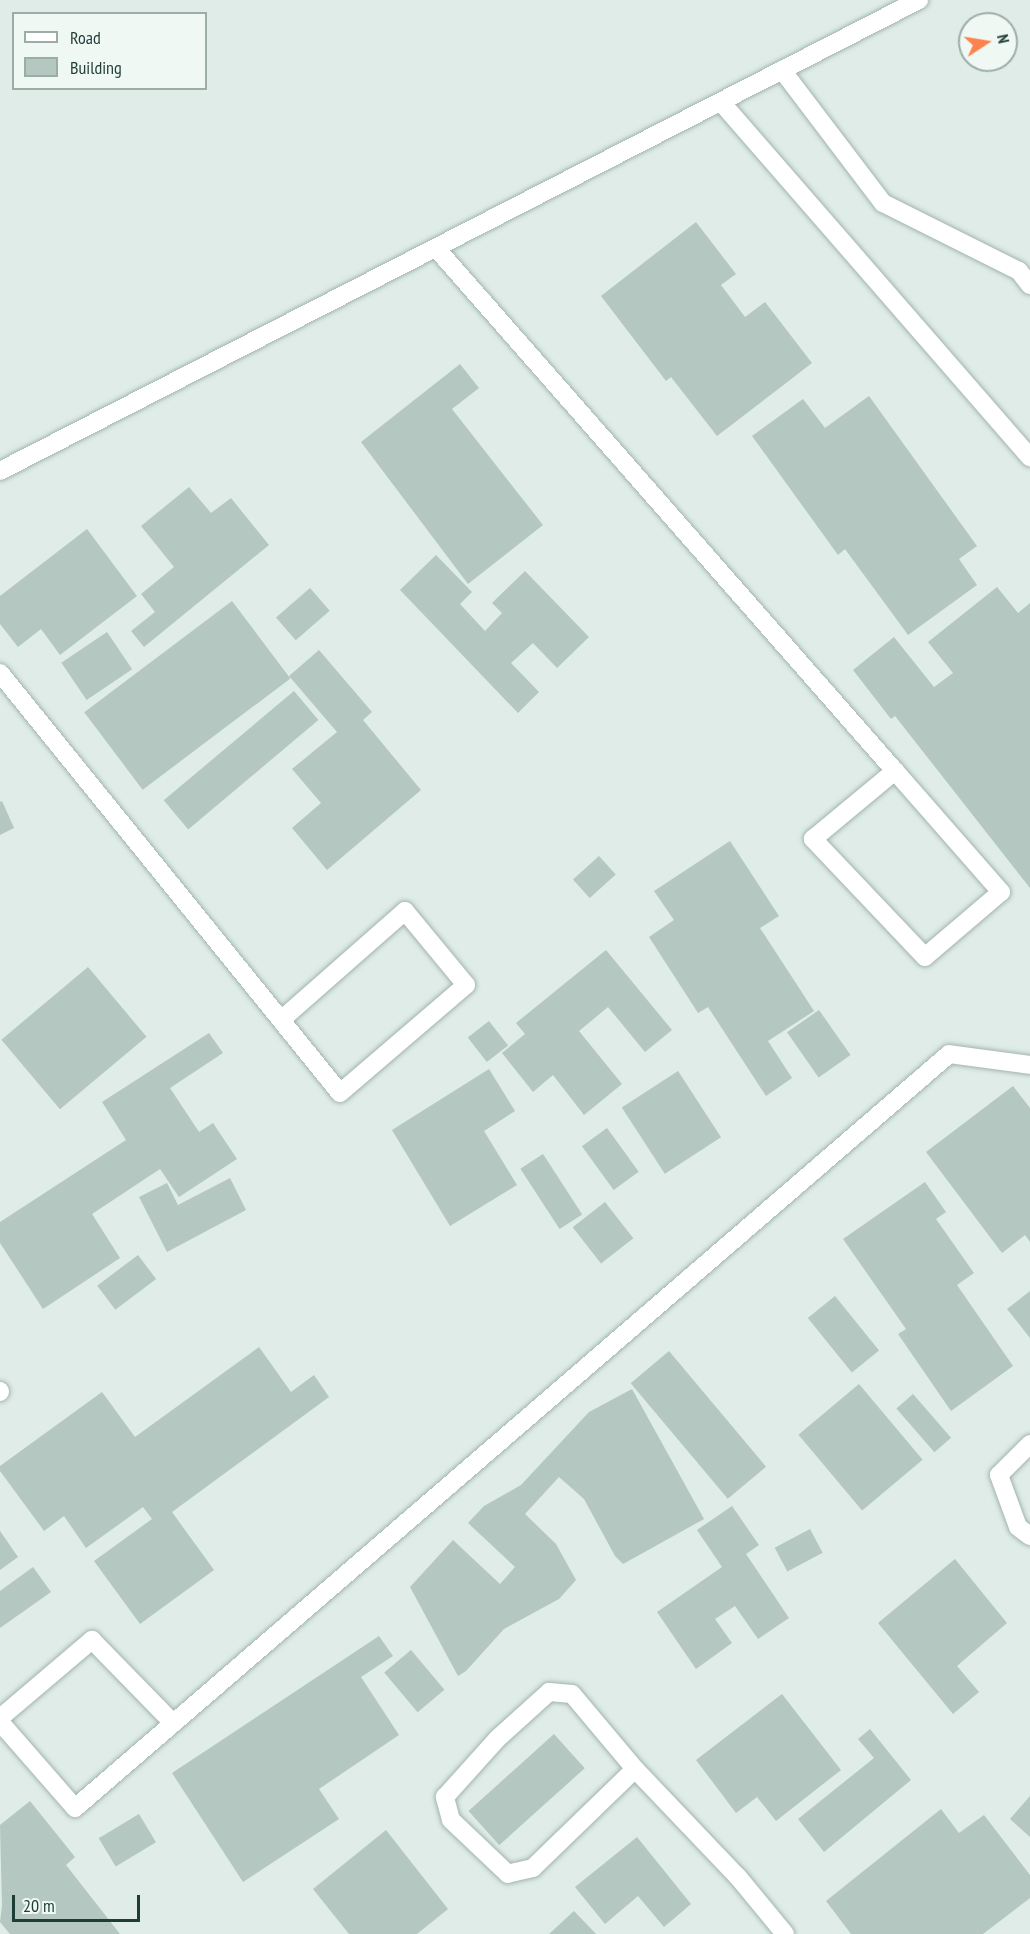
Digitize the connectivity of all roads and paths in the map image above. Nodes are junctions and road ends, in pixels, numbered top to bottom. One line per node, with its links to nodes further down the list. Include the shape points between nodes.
1 (919, 0): 2 (street)
2 (783, 70): 3 (street); 5 (street, via 883,203 1019,272)
3 (721, 102): 4 (street); 6 (street)
4 (435, 248): 7 (street); 9 (street)
5 (1030, 285)
6 (1030, 457)
7 (0, 471)
8 (0, 673): 10 (street)
9 (895, 771): 9 (street, via 1001,892 925,957 813,839)
10 (281, 1020): 10 (street, via 340,1093 466,985 405,911)
11 (1030, 1065): 15 (street, via 949,1054)
12 (1030, 1444): 13 (street, via 999,1475 1018,1527)
13 (1030, 1536)
14 (0, 1720): 15 (street, via 92,1640); 15 (street, via 75,1808)
15 (173, 1723)
16 (635, 1769): 16 (street, via 572,1694 549,1692 497,1739 445,1797 451,1820 508,1874 533,1868); 17 (street, via 738,1877)
17 (785, 1934)

